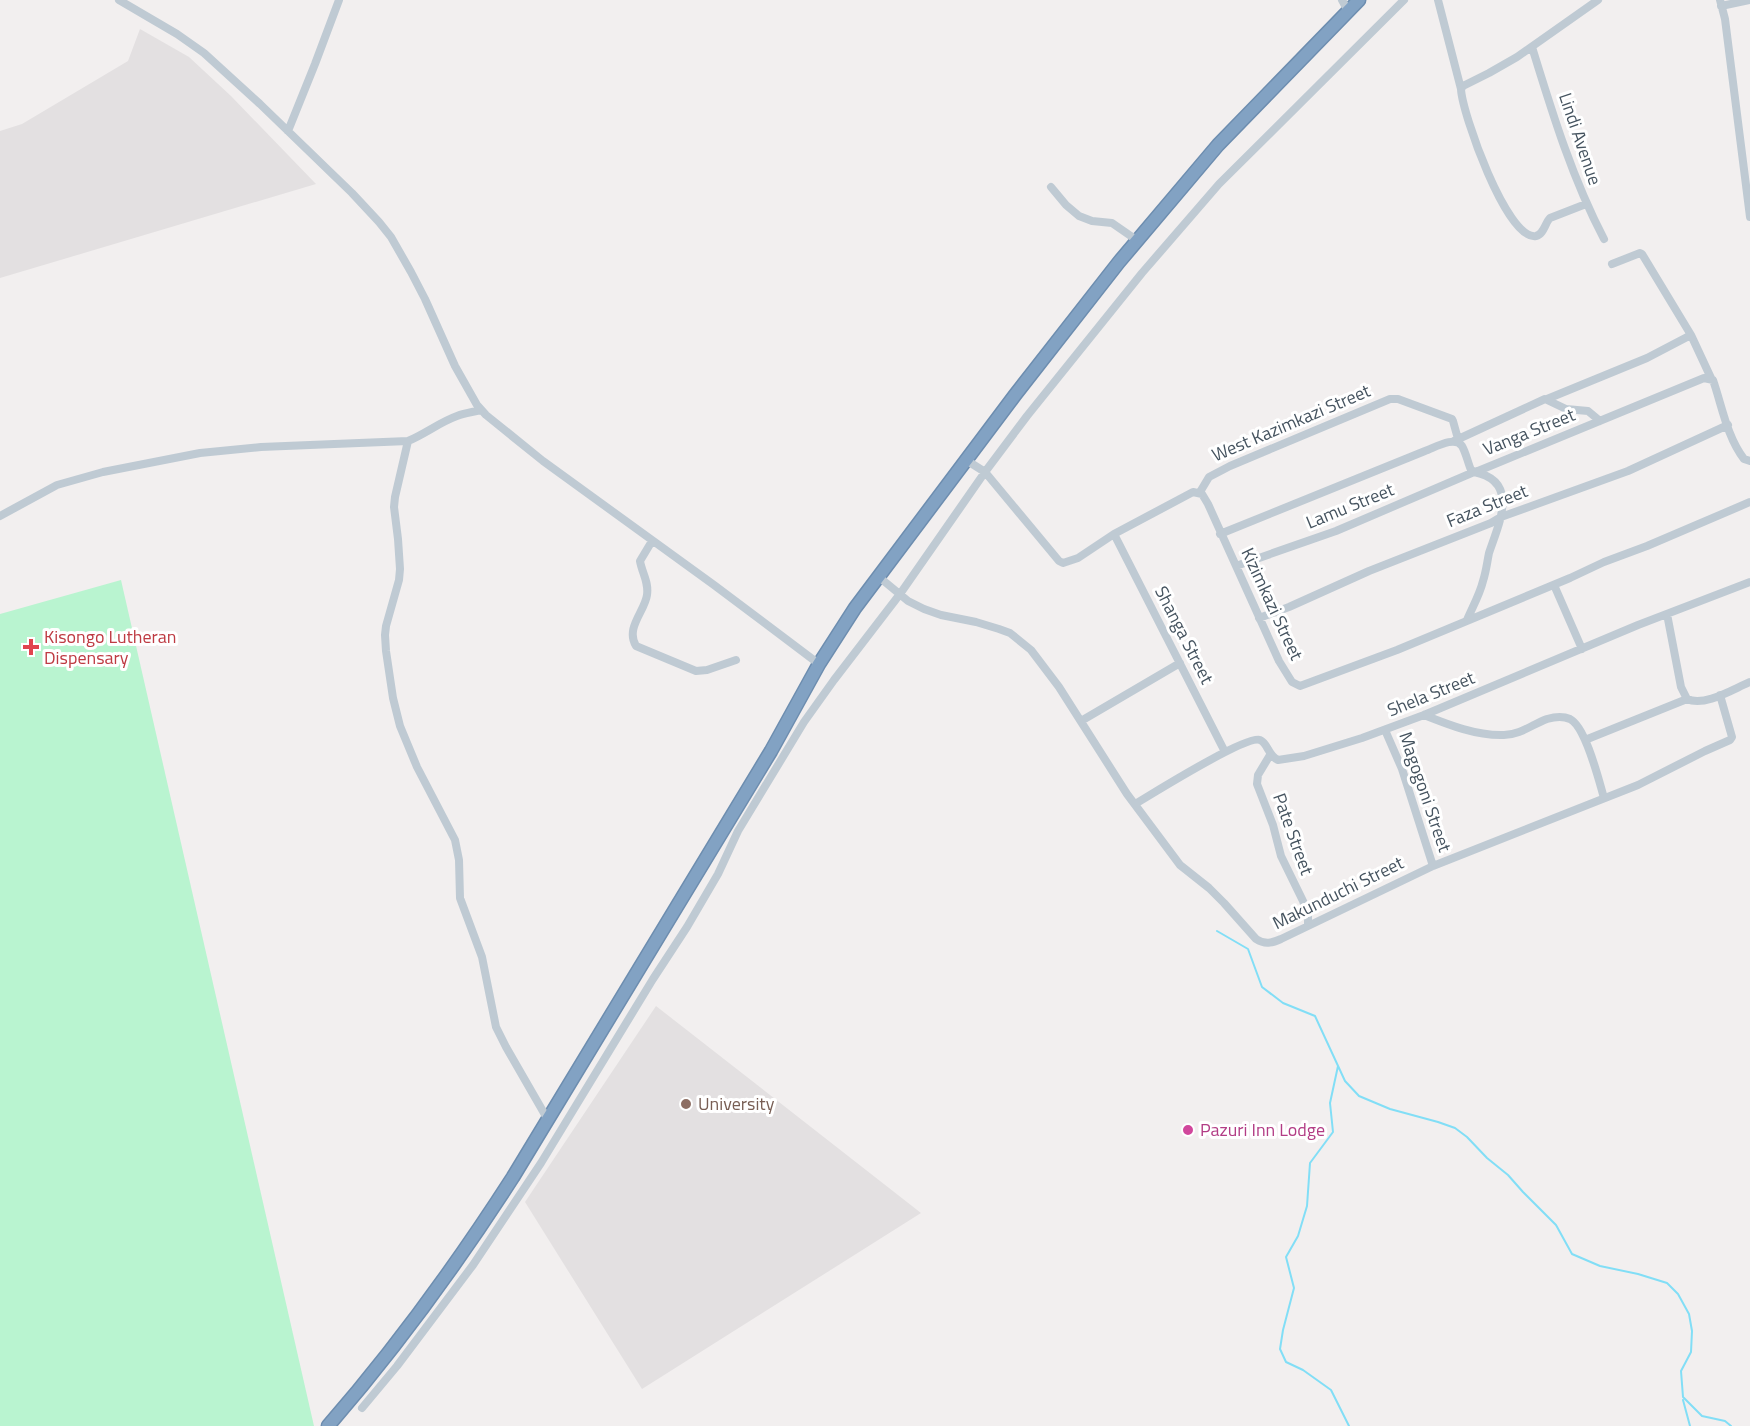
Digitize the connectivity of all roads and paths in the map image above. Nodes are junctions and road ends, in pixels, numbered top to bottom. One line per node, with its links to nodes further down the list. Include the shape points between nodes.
1 (119, 0): 13 (street, via 204,53)
2 (339, 0): 13 (street)
3 (1342, 0): 10 (street)
4 (1359, 0): 10 (highway)
5 (1404, 0): 31 (street, via 1219,184 1142,273)
6 (1438, 0): 12 (street)
7 (1598, 0): 11 (street)
8 (1750, 0): 9 (street)
9 (1721, 3): 14 (street)
10 (1348, 11): 19 (highway, via 1218,145)
11 (1532, 46): 12 (street); 16 (street, Lindi Avenue)
12 (1461, 89): 16 (street, via 1478,148 1517,226 1537,236 1550,218)
13 (288, 131): 24 (street, via 391,237)
14 (1746, 159): 17 (street)
15 (1051, 187): 19 (street, via 1079,216 1112,223)
16 (1586, 204): 18 (street, Lindi Avenue)
17 (1750, 217)
18 (1604, 239)
19 (1138, 241): 29 (highway)
20 (1612, 264): 21 (street, via 1641,253)
21 (1691, 335): 22 (street); 23 (street, via 1647,358)
22 (1711, 378): 25 (street, Vanga Street); 26 (street)
23 (1547, 399): 25 (street, via 1566,409 1588,411); 27 (street)
24 (481, 410): 28 (street, via 458,415); 39 (street)
25 (1600, 421): 32 (street, Vanga Street)
26 (1728, 425): 30 (street, via 1740,455); 36 (street, Faza Street, via 1628,471)
27 (1456, 440): 32 (street, Vanga Street); 33 (street, West Kazimkazi Street, via 1452,419 1390,399 1230,466 1209,477); 38 (street, Vanga Street)
28 (408, 441): 35 (street, via 200,453 57,485); 65 (street, via 394,507 399,580 386,626 393,698 417,767 455,840 460,898 482,957 496,1027)
29 (966, 460): 31 (street); 41 (highway)
30 (1750, 461)
31 (985, 472): 37 (street, via 1061,563 1078,558); 44 (street)
32 (1474, 472): 36 (street, via 1488,477 1499,488); 40 (street, Lamu Street, via 1336,531)
33 (1200, 492): 37 (street, via 1193,492); 38 (street, Kizimkazi Street)
34 (1750, 502): 43 (street, Kizimkazi Street)
35 (0, 516)
36 (1502, 517): 46 (street, Faza Street); 47 (street, via 1483,584)
37 (1114, 534): 50 (street, Shanga Street)
38 (1220, 534): 40 (street, Kizimkazi Street)
39 (652, 541): 49 (street, via 640,561 647,597 633,633 636,646 696,671); 51 (street)
40 (1236, 566): 46 (street, Kizimkazi Street)
41 (879, 577): 44 (street, Makunduchi Street); 51 (highway)
42 (1750, 582): 45 (street, Shela Street)
43 (1554, 585): 47 (street, Kizimkazi Street); 48 (street)
44 (900, 594): 56 (street, Makunduchi Street, via 924,609 1010,633 1031,650); 66 (street, via 804,722 738,831 687,927 528,1183 473,1265)
45 (1667, 614): 48 (street, Shela Street); 54 (street)
46 (1259, 618): 47 (street, Kizimkazi Street, via 1279,661 1292,682 1300,686)
47 (1467, 620)
48 (1582, 649): 55 (street, Shela Street)
49 (736, 660)
50 (1180, 663): 56 (street); 59 (street, Shanga Street)
51 (819, 664): 65 (highway, via 771,751)
52 (1750, 682): 53 (street)
53 (1720, 695): 54 (street, via 1701,702); 61 (street, Makunduchi Street, via 1731,739)
54 (1687, 699): 58 (street)
55 (1424, 715): 57 (street, Shela Street); 58 (street, via 1471,731 1505,735 1550,718 1569,718)
56 (1081, 721): 62 (street, Makunduchi Street)
57 (1385, 730): 60 (street, Shela Street, via 1286,760); 63 (street, Magogoni Street, via 1402,769)
58 (1585, 740): 61 (street)
59 (1225, 752): 60 (street, Shela Street, via 1260,740); 62 (street, Shela Street)
60 (1270, 755): 64 (street, Pate Street, via 1257,784 1281,856 1303,902)
61 (1604, 798): 63 (street, Makunduchi Street)
62 (1135, 804): 64 (street, Makunduchi Street, via 1180,865 1209,888 1261,943 1275,942)
63 (1433, 866): 64 (street, Makunduchi Street)
64 (1308, 925)
65 (548, 1120): 67 (highway, via 480,1229 373,1374)
66 (362, 1408)
67 (328, 1426)

